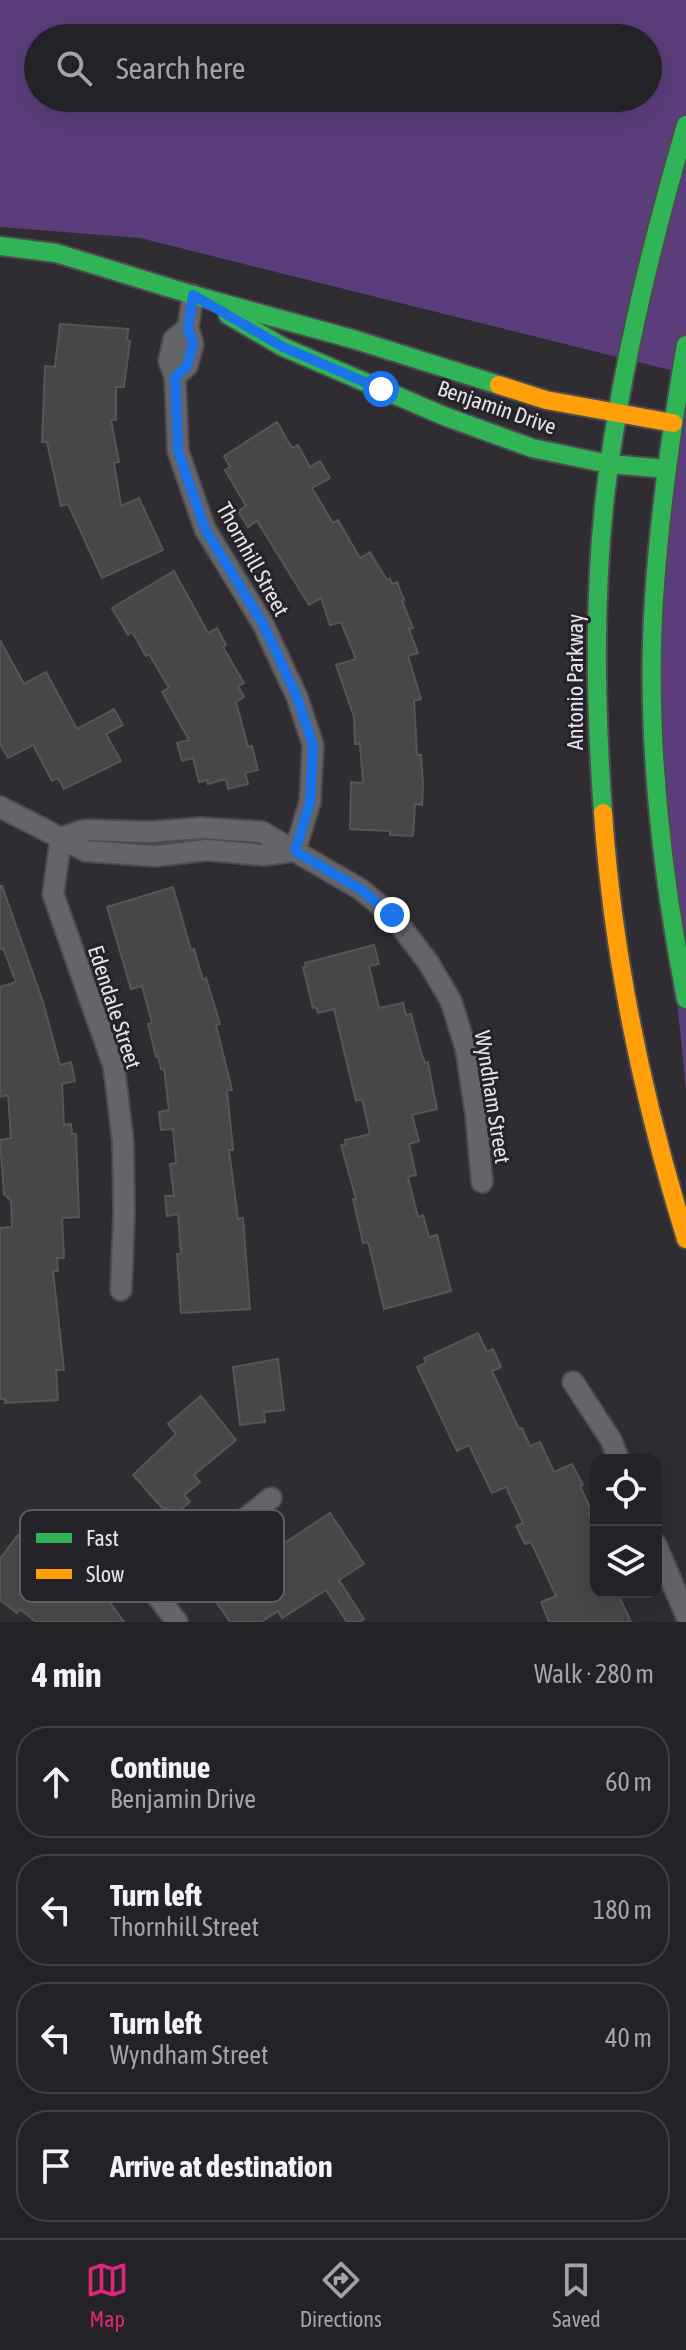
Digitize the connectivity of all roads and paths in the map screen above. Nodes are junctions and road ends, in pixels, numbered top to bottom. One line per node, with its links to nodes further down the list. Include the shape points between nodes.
1 (686, 125): 5 (main road, Antonio Parkway, via 656,225)
2 (0, 246): 3 (main road, Benjamin Drive, via 56,253)
3 (193, 295): 5 (main road, Benjamin Drive, via 546,400); 7 (main road, Benjamin Drive, via 283,347 444,416 532,448); 11 (street, Thornhill Street, via 188,328 193,344 187,366 175,377 178,451 205,529 263,624 313,745 310,802)
4 (686, 345): 6 (main road)
5 (617, 415): 6 (main road, Benjamin Drive); 7 (main road, Antonio Parkway)
6 (673, 423): 8 (main road)
7 (609, 464): 8 (main road, Benjamin Drive); 14 (main road, Antonio Parkway, via 596,692 601,808 641,1081)
8 (667, 469): 12 (main road, via 652,642 653,704 658,806)
9 (0, 807): 10 (street)
10 (61, 838): 11 (street, Wyndham Street, via 85,830 201,828 262,832); 15 (street, Edendale Street, via 53,894 114,1067 123,1142)
11 (295, 851): 13 (street, Wyndham Street, via 360,889 392,915 451,1001 466,1049)
12 (686, 999)
13 (482, 1182)
14 (686, 1239)
15 (121, 1290)
16 (573, 1382): 17 (street)
17 (617, 1454)
18 (271, 1498): 19 (street)
19 (256, 1510)
20 (662, 1559): 22 (street)
21 (162, 1602): 23 (street)
22 (686, 1615)
23 (177, 1622)

